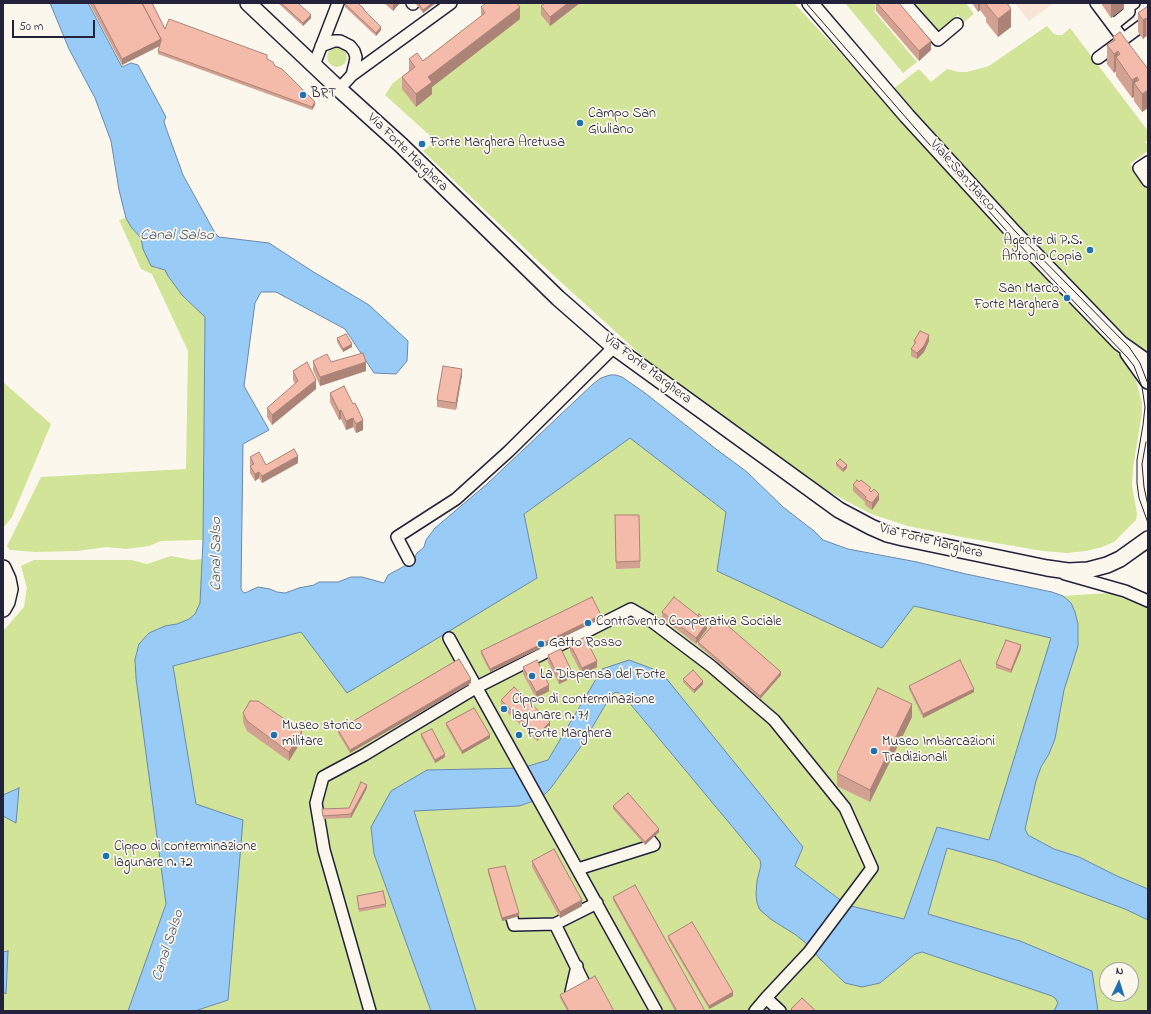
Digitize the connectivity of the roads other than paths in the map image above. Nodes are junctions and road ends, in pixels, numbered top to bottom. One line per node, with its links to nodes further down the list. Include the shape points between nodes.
1 (248, 3): 14 (street, Via Forte Marghera)
2 (338, 3): 12 (street)
3 (451, 3): 15 (street)
4 (810, 3): 19 (street, Viale San Marco, via 966,182)
5 (905, 3): 9 (street, via 938,40)
6 (1096, 3): 10 (street)
7 (1134, 3): 10 (street, via 1129,6 1129,12)
8 (1148, 21): 11 (street)
9 (957, 24)
10 (1113, 25): 11 (street)
11 (1123, 39): 13 (street)
12 (321, 46): 14 (street); 15 (street, via 334,41 350,46 356,57)
13 (1098, 58)
14 (314, 65): 16 (street, Via Forte Marghera)
15 (352, 75): 16 (street)
16 (339, 89): 20 (street, Via Forte Marghera, via 401,145 558,298)
17 (1148, 162): 18 (street, via 1139,168)
18 (1148, 181)
19 (1120, 343): 21 (street, Viale San Marco); 22 (street, Viale San Marco)
20 (614, 347): 26 (street, via 509,451 456,499 397,537); 28 (street, Via Forte Marghera, via 839,510 871,527 887,534 929,544)
21 (1148, 362)
22 (1148, 381)
23 (1148, 528): 25 (street, Via Forte Marghera)
24 (1148, 539): 25 (street, Via Forte Marghera)
25 (1130, 552): 28 (street, Via Forte Marghera, via 1115,562 1088,570)
26 (409, 560)
27 (3, 568): 30 (street, via 10,589)
28 (1047, 568): 29 (street, via 1125,591)
29 (1148, 601)
30 (3, 609)
31 (449, 638): 32 (street)
32 (477, 687): 34 (street); 41 (street, via 631,609 650,620 711,666 774,720 845,808 872,868 809,952); 42 (street, via 323,778 316,803 324,850)
33 (650, 840): 34 (street, via 654,845)
34 (578, 869): 35 (street)
35 (597, 903): 37 (street); 43 (street)
36 (512, 918): 37 (street, via 514,925)
37 (555, 924): 38 (street)
38 (577, 966): 39 (street); 40 (street)
39 (585, 985)
40 (571, 992)
41 (766, 998): 44 (street); 45 (street)
42 (370, 1011)
43 (656, 1011)
44 (755, 1011)
45 (780, 1011)

